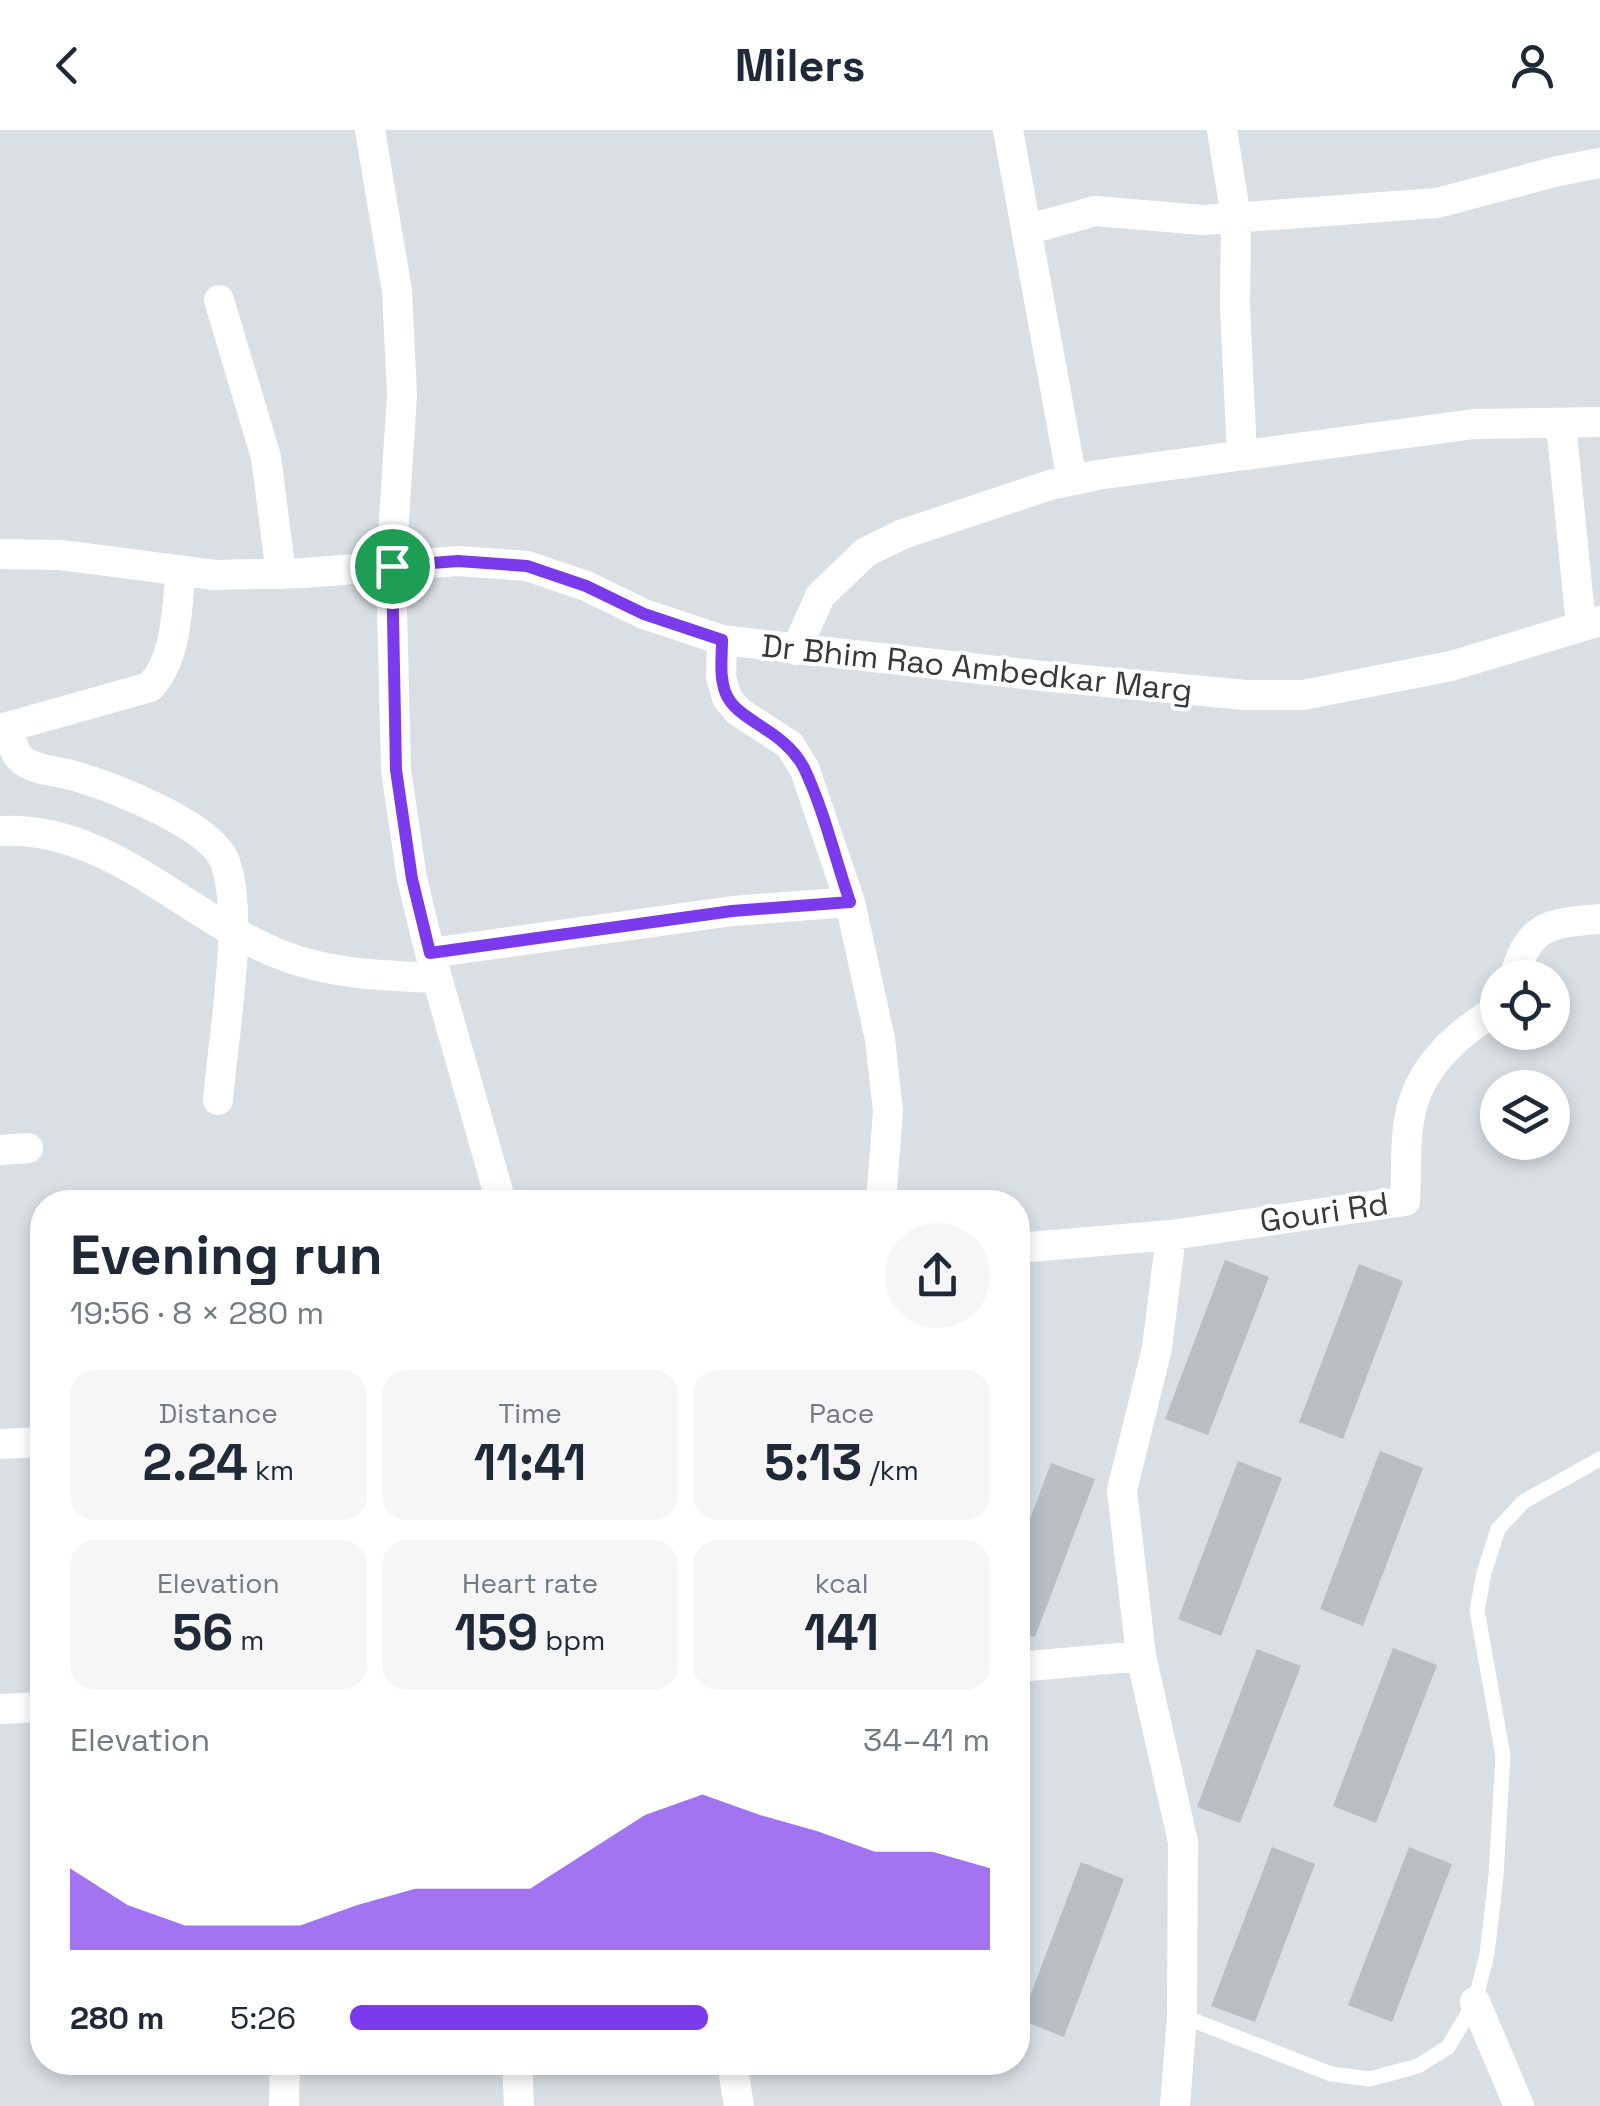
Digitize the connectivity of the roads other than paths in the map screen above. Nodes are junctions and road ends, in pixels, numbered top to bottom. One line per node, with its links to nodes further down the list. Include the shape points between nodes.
1 (370, 130): 13 (street, via 396,292 402,395)
2 (1008, 130): 6 (street)
3 (1222, 130): 5 (street)
4 (1600, 163): 5 (street, via 1437,203)
5 (1236, 218): 6 (street, via 1095,211); 10 (street)
6 (1026, 230): 11 (street)
7 (219, 300): 15 (street, via 266,457)
8 (1600, 422): 9 (street)
9 (1561, 424): 10 (street, via 1474,424); 16 (street)
10 (1242, 455): 11 (street)
11 (1072, 480): 18 (street, via 866,552 820,596)
12 (0, 554): 14 (street, Dr Bhim Rao Ambedkar Marg)
13 (392, 566): 15 (street, Dr Bhim Rao Ambedkar Marg); 17 (street, Dr Bhim Rao Ambedkar Marg, via 527,566); 25 (street, via 396,770)
14 (181, 570): 15 (street, Dr Bhim Rao Ambedkar Marg); 19 (street, via 170,656 150,687)
15 (282, 574)
16 (1590, 623): 18 (street, Dr Bhim Rao Ambedkar Marg, via 1451,666 1303,695 1215,693)
17 (722, 640): 18 (street, Dr Bhim Rao Ambedkar Marg); 21 (street, via 727,698 790,745)
18 (796, 650)
19 (4, 728): 23 (street, via 24,762 130,797 219,848)
20 (0, 831): 23 (street, via 57,834 181,896)
21 (850, 902): 25 (street, via 732,911); 29 (street, via 880,1039 888,1111)
22 (1600, 919): 24 (street, via 1546,926 1531,936)
23 (233, 931): 25 (street, via 334,972); 27 (street)
24 (1521, 960)
25 (433, 965): 28 (street)
26 (1480, 1020): 30 (street, Gouri Rd, via 1428,1070 1412,1108 1404,1201)
27 (218, 1100)
28 (498, 1190)
29 (882, 1190)
30 (1170, 1235): 31 (street, Gouri Rd); 35 (street, via 1158,1348 1122,1490)
31 (1030, 1247)
32 (30, 1443): 33 (street)
33 (0, 1444)
34 (1600, 1459): 39 (lane, via 1523,1502 1498,1529 1484,1573 1477,1610 1504,1756 1487,1954)
35 (1141, 1656): 36 (street); 40 (street, via 1183,1842)
36 (1030, 1666)
37 (30, 1707): 38 (street)
38 (0, 1709)
39 (1475, 2002): 40 (lane, via 1448,2047 1418,2066 1370,2079 1331,2074); 48 (street)
40 (1182, 2016): 47 (street)
41 (285, 2075): 44 (street)
42 (518, 2075): 45 (street)
43 (734, 2075): 46 (street)
44 (284, 2106)
45 (519, 2106)
46 (738, 2106)
47 (1175, 2106)
48 (1519, 2106)

